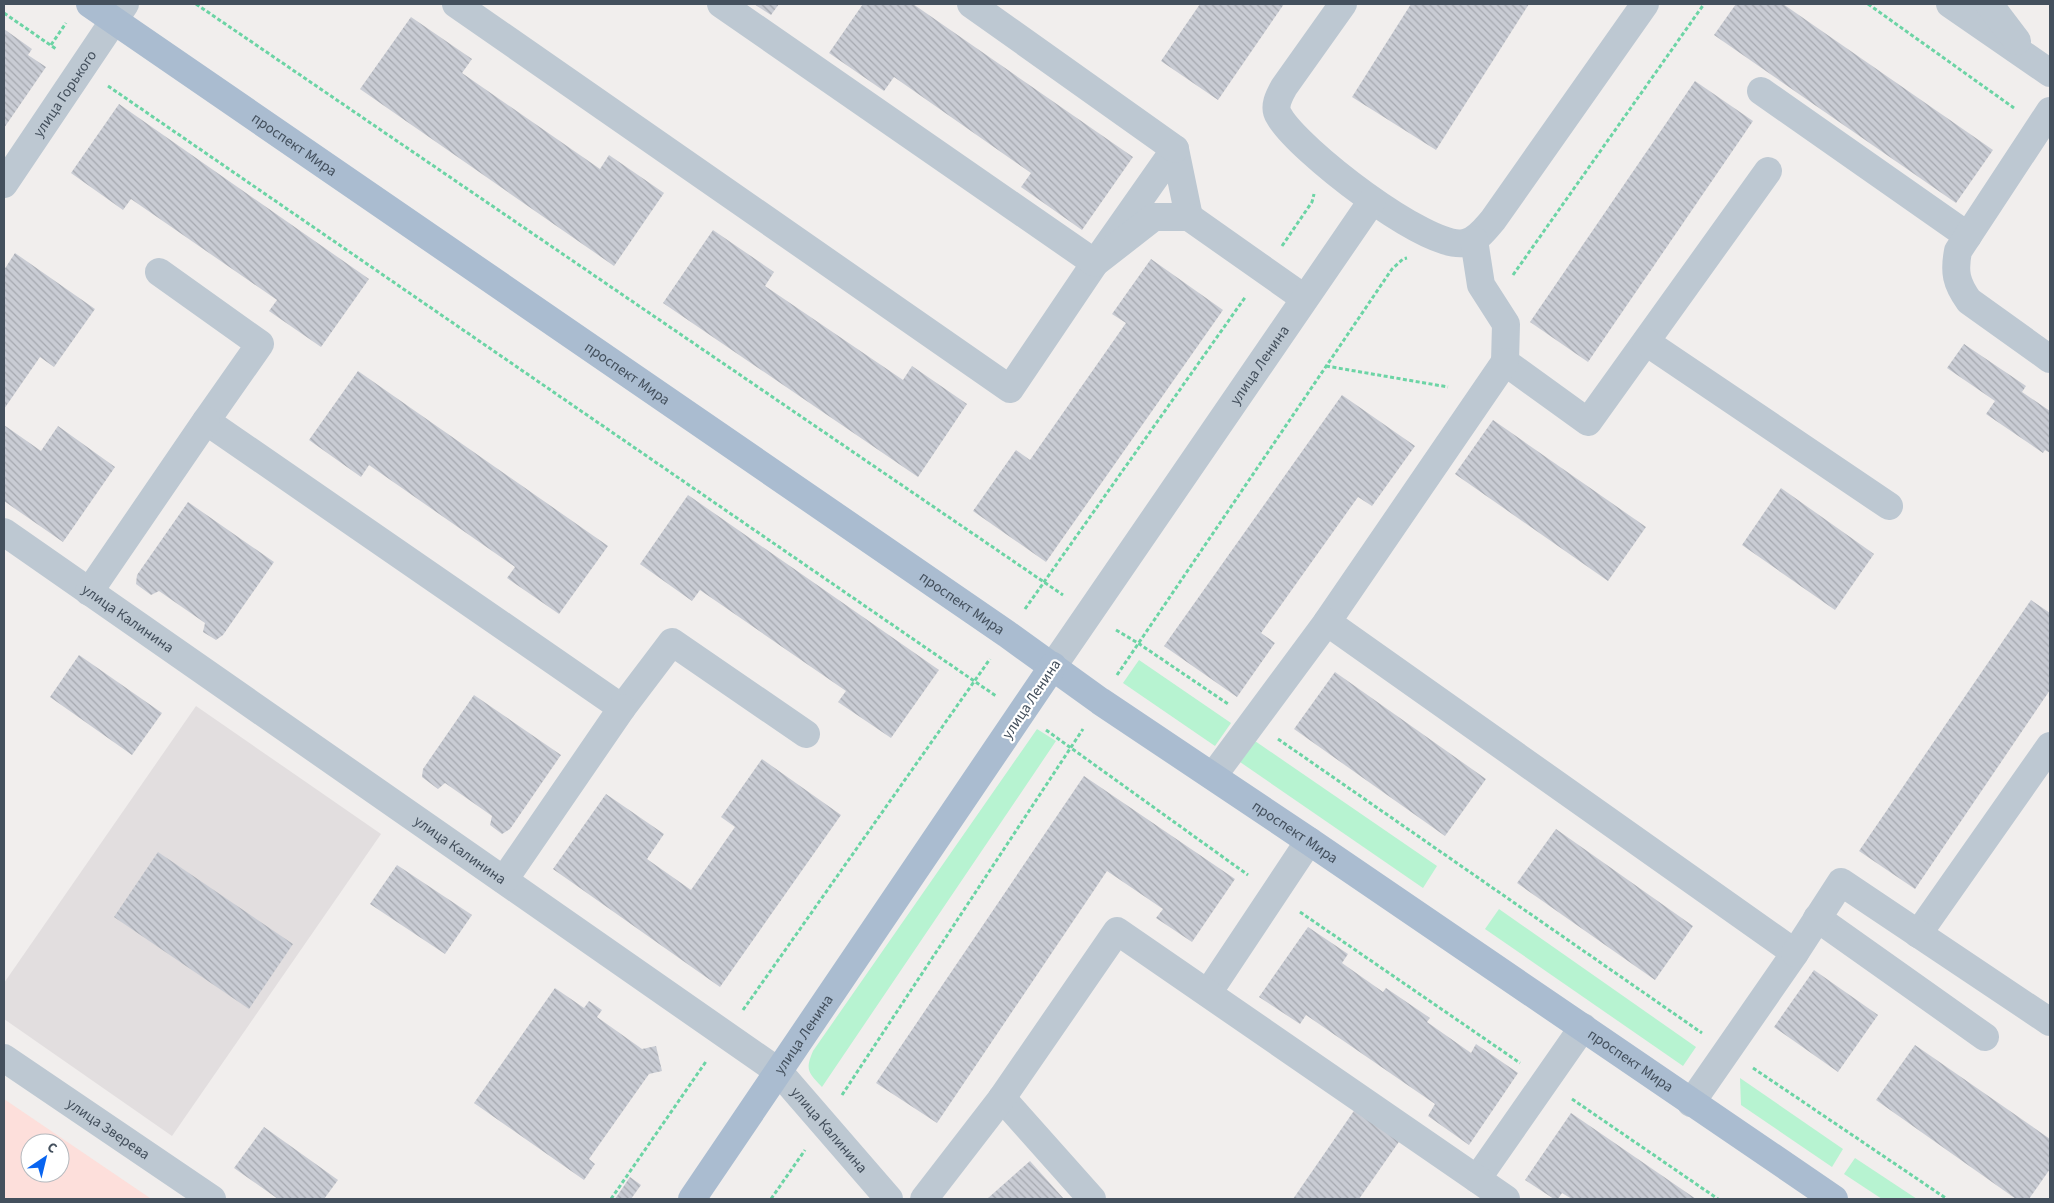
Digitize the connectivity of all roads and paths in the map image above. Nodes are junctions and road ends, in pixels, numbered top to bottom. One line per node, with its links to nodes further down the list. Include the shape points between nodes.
1 (90, 4): 12 (main road, проспект Мира)
2 (196, 4): 40 (path)
3 (456, 4): 27 (street, via 1010,389)
4 (721, 4): 27 (street)
5 (971, 4): 18 (street)
6 (1344, 4): 22 (street, via 1284,87 1276,109 1290,131 1326,166)
7 (1645, 4): 25 (street, via 1493,220)
8 (1704, 4): 30 (path, via 1512,276 1501,288)
9 (1868, 4): 17 (path)
10 (1950, 4): 14 (street)
11 (1990, 4): 14 (street)
12 (119, 12): 15 (street, улица Горького); 46 (main road, проспект Мира)
13 (4, 13): 15 (path)
14 (2040, 66)
15 (81, 68): 20 (street, улица Горького); 47 (path)
16 (1761, 91): 24 (street)
17 (2045, 119): 24 (street)
18 (1175, 148): 23 (street); 27 (street)
19 (1768, 171): 32 (street)
20 (4, 184)
21 (1316, 188): 28 (path, via 1312,202)
22 (1372, 201): 25 (street, via 1442,239 1456,244); 31 (street, улица Ленина)
23 (1189, 217): 27 (street, via 1154,217); 28 (street)
24 (1968, 236): 33 (street, via 1958,251 1955,268 1960,289 1969,301)
25 (1474, 240): 30 (street, via 1481,285)
26 (1414, 256): 35 (path, via 1403,259 1392,269)
27 (1094, 263)
28 (1264, 271): 31 (street); 40 (path)
29 (159, 272): 37 (street, via 260,344)
30 (1486, 293): 34 (street, via 1506,324)
31 (1304, 298): 42 (street, улица Ленина)
32 (1646, 342): 34 (street, via 1588,422); 38 (street)
33 (2050, 358)
34 (1506, 362): 36 (street)
35 (1326, 366): 36 (path); 44 (path)
36 (1484, 393): 43 (street)
37 (206, 421): 41 (street); 49 (street)
38 (1889, 506)
39 (4, 532): 41 (street, улица Калинина)
40 (1044, 581): 42 (path)
41 (89, 592): 57 (street, улица Калинина)
42 (1089, 614): 44 (path); 46 (street, улица Ленина)
43 (1326, 622): 51 (street); 61 (street)
44 (1138, 643): 48 (path); 51 (path)
45 (993, 655): 47 (path)
46 (1053, 666): 48 (main road, проспект Мира); 50 (main road, улица Ленина)
47 (975, 682): 50 (path); 65 (path)
48 (1100, 701): 54 (path); 55 (main road, проспект Мира)
49 (622, 708): 52 (street, via 672,642); 57 (street)
50 (1021, 713): 54 (path); 69 (main road, улица Ленина)
51 (1253, 722): 55 (street); 67 (path)
52 (806, 734)
53 (2050, 746): 60 (street)
54 (1072, 748): 58 (path); 73 (path)
55 (1213, 776): 56 (main road, проспект Мира)
56 (1309, 841): 58 (street); 64 (main road, проспект Мира)
57 (504, 880): 65 (street, улица Калинина)
58 (1274, 894): 62 (street); 70 (path)
59 (1817, 918): 60 (street, via 1841,882); 61 (street); 66 (street)
60 (1918, 934): 63 (street)
61 (1795, 953): 67 (street)
62 (1208, 993): 71 (street, via 1117,931); 74 (street)
63 (2050, 1022)
64 (1583, 1027): 70 (street); 72 (main road, проспект Мира)
65 (726, 1034): 69 (street, улица Калинина); 76 (path)
66 (1985, 1038)
67 (1727, 1050): 72 (street); 85 (path)
68 (4, 1058): 75 (street, улица Зверева)
69 (779, 1072): 73 (street, улица Калинина); 77 (main road, улица Ленина)
70 (1546, 1081): 74 (street); 83 (path)
71 (1002, 1098): 80 (street); 81 (street)
72 (1691, 1103): 84 (main road, проспект Мира)
73 (823, 1123): 78 (path); 79 (street, улица Калинина)
74 (1477, 1179): 82 (street)
75 (212, 1199)
76 (611, 1199)
77 (692, 1199)
78 (771, 1199)
79 (890, 1199)
80 (924, 1199)
81 (1092, 1199)
82 (1506, 1199)
83 (1718, 1199)
84 (1834, 1199)
85 (1947, 1199)

